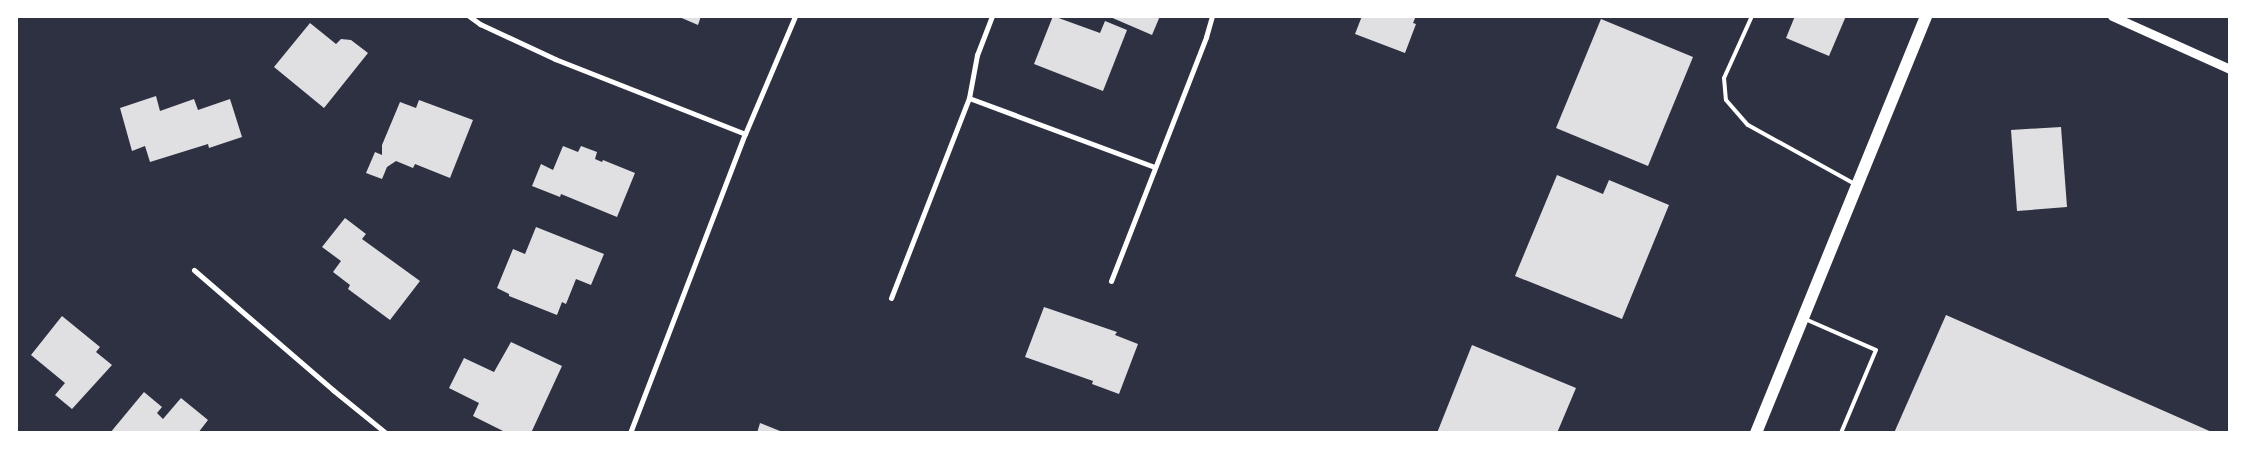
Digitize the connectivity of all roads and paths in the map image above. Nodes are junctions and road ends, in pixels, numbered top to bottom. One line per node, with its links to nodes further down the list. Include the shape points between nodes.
1 (469, 16): 10 (street, via 556,59)
2 (795, 16): 10 (street)
3 (992, 16): 9 (street, via 977,55)
4 (1212, 16): 11 (street)
5 (1752, 16): 12 (lane, via 1724,78 1726,100 1748,125)
6 (1926, 16): 12 (main road)
7 (2112, 16): 8 (street)
8 (2230, 69)
9 (969, 98): 11 (street); 15 (street)
10 (745, 134): 18 (street)
11 (1156, 167): 14 (street)
12 (1857, 186): 16 (main road)
13 (194, 270): 17 (street)
14 (1111, 281)
15 (891, 298)
16 (1803, 318): 19 (main road); 20 (lane, via 1876,350)
17 (386, 433)
18 (630, 433)
19 (1756, 433)
20 (1841, 433)

